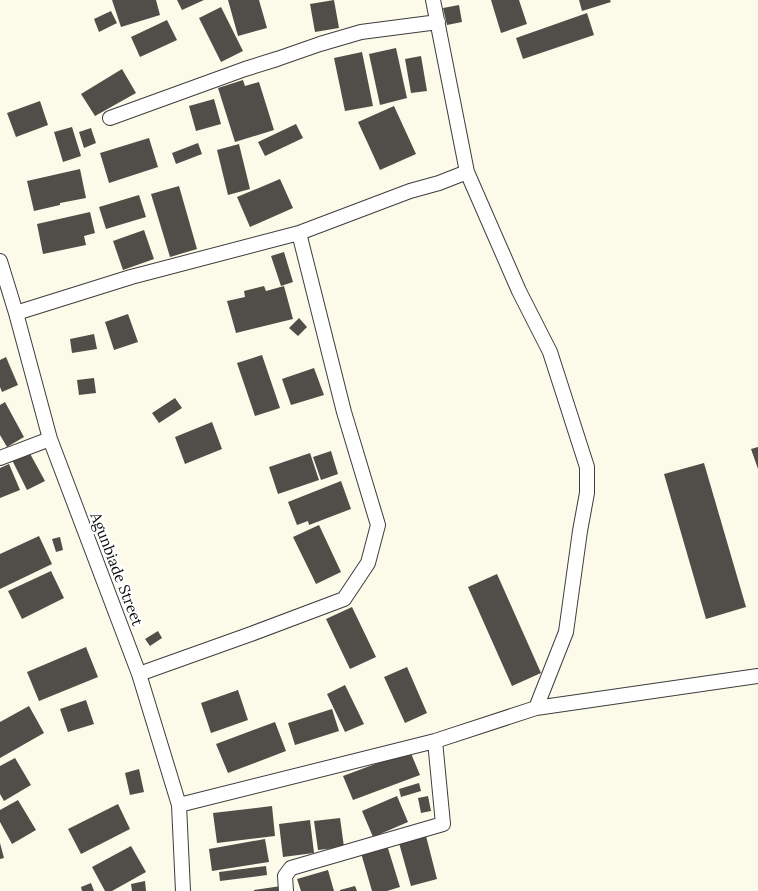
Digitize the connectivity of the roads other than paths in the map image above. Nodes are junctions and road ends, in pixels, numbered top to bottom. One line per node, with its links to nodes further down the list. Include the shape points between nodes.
1 (433, 0): 2 (street)
2 (438, 22): 3 (street, via 361,32 320,44); 4 (street)
3 (110, 118)
4 (467, 172): 5 (street); 12 (street, via 519,291 550,352 587,467 587,493 566,632)
5 (298, 233): 7 (street, via 131,277); 10 (street, via 344,412 378,525 368,563 344,599)
6 (0, 261): 7 (street, Agunbiade Street)
7 (16, 313): 8 (street, Agunbiade Street)
8 (50, 439): 9 (street); 10 (street, Agunbiade Street)
9 (0, 458)
10 (139, 674): 14 (street, Agunbiade Street)
11 (758, 676): 12 (street)
12 (536, 708): 13 (street)
13 (435, 741): 14 (street); 16 (street, via 443,824 291,868 285,876)
14 (178, 805): 15 (street, Agunbiade Street)
15 (183, 891)
16 (286, 891)

